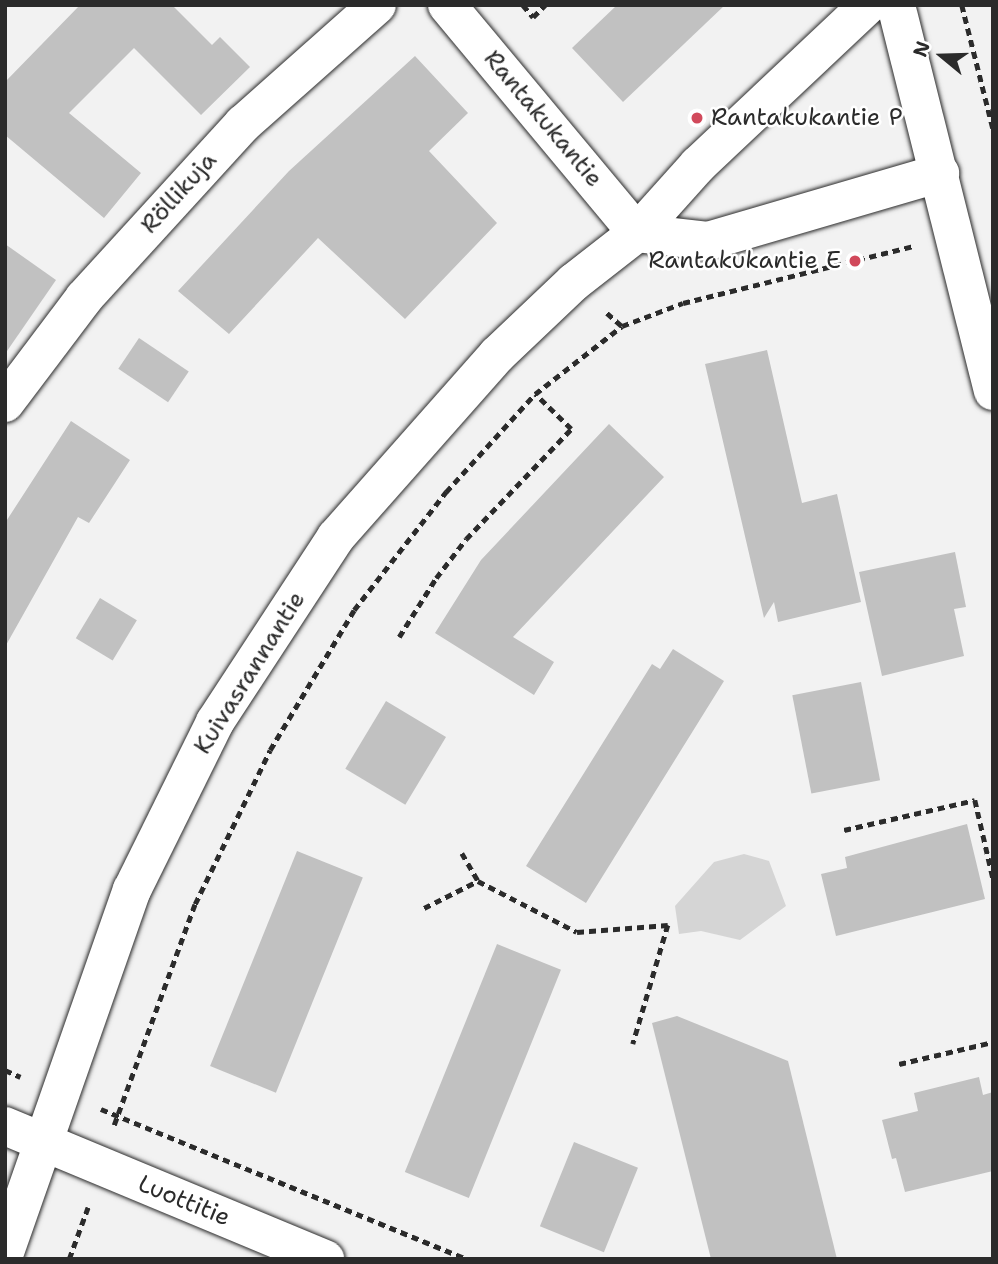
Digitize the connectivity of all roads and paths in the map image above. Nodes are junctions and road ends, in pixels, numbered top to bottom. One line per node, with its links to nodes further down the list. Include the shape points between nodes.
1 (377, 5): 14 (street, Röllikuja, via 243,124 84,298)
2 (447, 5): 10 (street, Rantakukantie)
3 (523, 5): 4 (path, via 533,17)
4 (545, 5)
5 (868, 5): 10 (street, Kuivasrannantie, via 698,165)
6 (896, 5): 9 (street)
7 (962, 5): 8 (path)
8 (993, 128)
9 (940, 173): 10 (street, via 708,241); 11 (street)
10 (638, 233): 27 (street, Kuivasrannantie, via 574,282 497,355 335,537 215,722 191,770 132,890)
11 (954, 235): 12 (street); 13 (path, via 683,303 622,326)
12 (993, 391)
13 (535, 394): 15 (path, via 571,429 466,539); 28 (path, via 446,492 354,610 270,750 195,904)
14 (5, 403)
15 (398, 637)
16 (844, 830): 18 (path, via 975,800)
17 (993, 843): 18 (path)
18 (985, 845): 20 (path)
19 (461, 853): 21 (path)
20 (993, 877)
21 (478, 881): 22 (path); 24 (path, via 577,932 668,925)
22 (425, 908)
23 (993, 1042): 25 (path)
24 (633, 1044)
25 (900, 1064)
26 (5, 1070): 27 (path)
27 (61, 1093): 28 (path); 30 (street, Kuivasrannantie)
28 (116, 1115): 31 (path); 35 (path)
29 (5, 1126): 30 (street)
30 (44, 1142): 31 (street, Luottitie); 32 (street, Kuivasrannantie)
31 (102, 1167): 33 (path); 34 (street, Luottitie)
32 (5, 1252)
33 (69, 1259)
34 (325, 1259)
35 (466, 1259)

